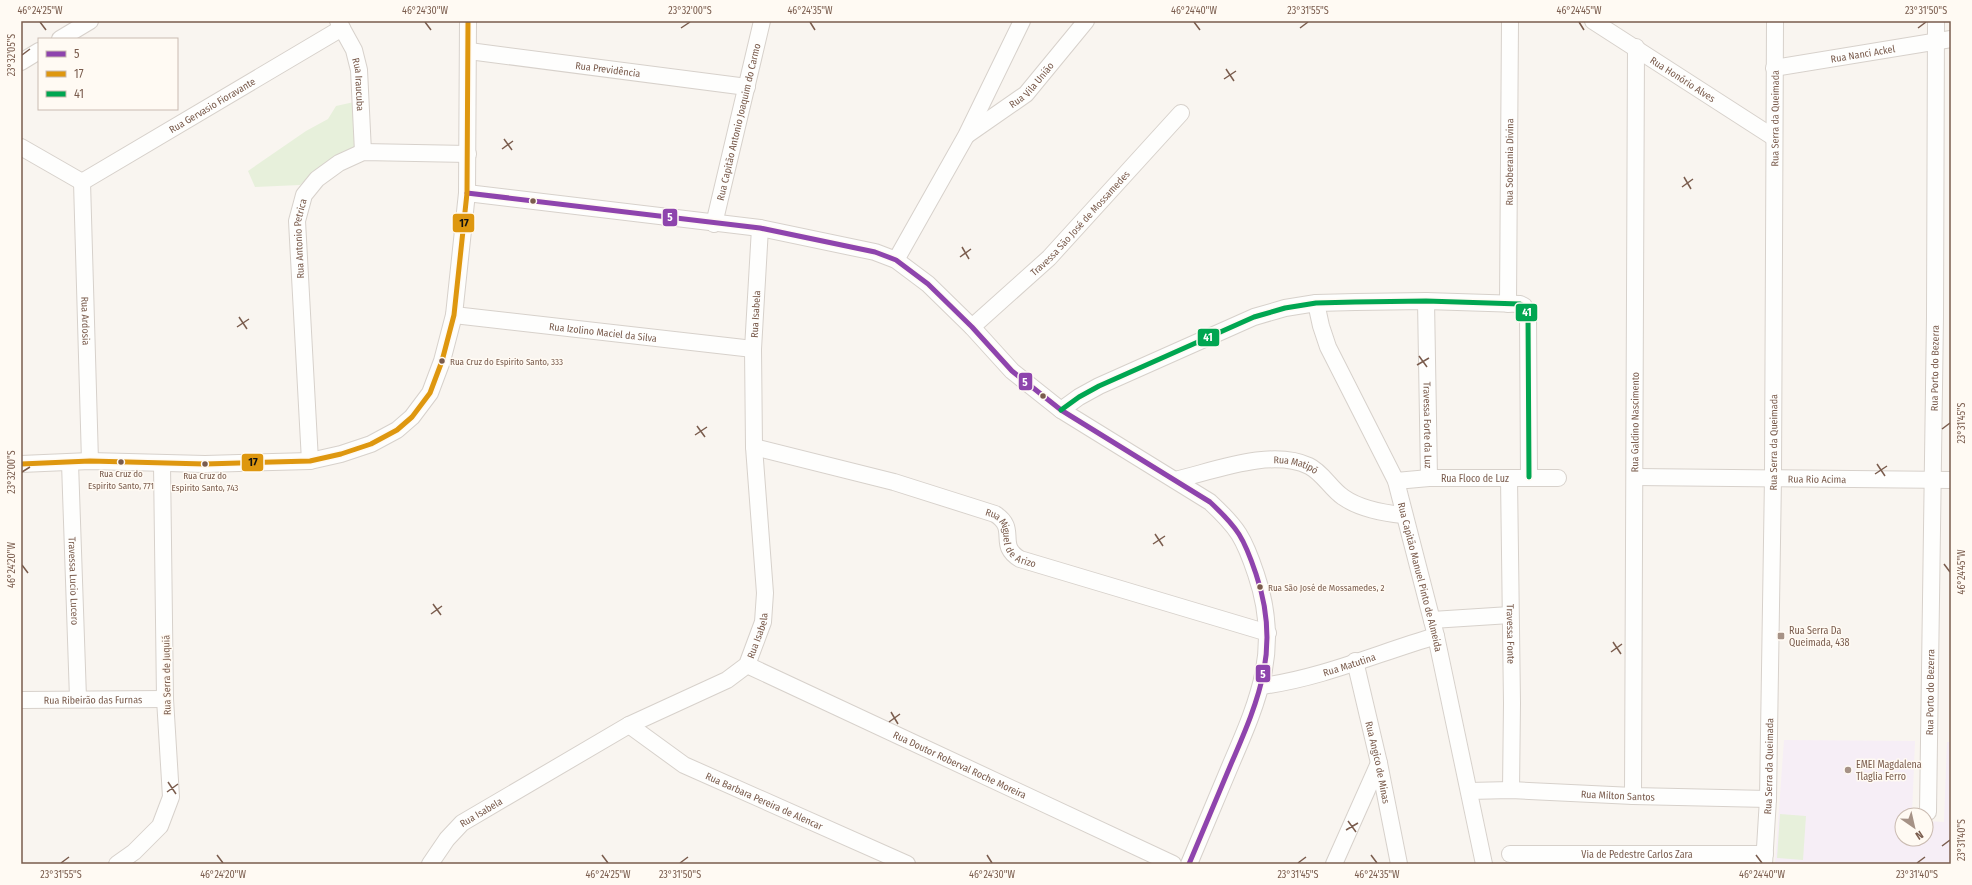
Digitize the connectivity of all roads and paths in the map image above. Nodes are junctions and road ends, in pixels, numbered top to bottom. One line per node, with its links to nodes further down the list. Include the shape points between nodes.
1 (90, 21): 11 (street)
2 (468, 21): 14 (street)
3 (762, 21): 18 (street, Rua Capitão Antonio Joaquim do Carmo)
4 (1022, 21): 20 (street, Rua Vila União)
5 (1086, 21): 20 (street, Rua Vila União, via 1026,94)
6 (1510, 21): 32 (street, Rua Soberania Divina)
7 (1593, 21): 13 (street, Rua Honório Alves)
8 (1775, 21): 17 (street, Rua Serra da Queimada)
9 (1936, 21): 12 (street, Rua Porto do Bezerra)
10 (340, 25): 23 (street, Rua Iraucuba, via 354,50 358,70); 25 (street, Rua Gervasio Fioravante)
11 (62, 38)
12 (1944, 40): 17 (street, Rua Nanci Ackel); 50 (street, Rua Porto do Bezerra)
13 (1636, 47): 21 (street, Rua Honório Alves); 44 (street, Rua Galdino Nascimento)
14 (469, 51): 18 (street, Rua Previdência); 24 (street)
15 (38, 52): 16 (street)
16 (21, 62)
17 (1774, 68): 21 (street, Rua Serra da Queimada)
18 (747, 86): 27 (street, Rua Capitão Antonio Joaquim do Carmo)
19 (1181, 113): 34 (street, Travessa São José de Mossamedes, via 1049,258)
20 (966, 136): 29 (street, Rua Vila União)
21 (1773, 137): 48 (street, Rua Serra da Queimada)
22 (21, 147): 25 (street)
23 (363, 152): 24 (street, Rua Antonio Petrica); 39 (street, Rua Antonio Petrica, via 339,163 317,178 304,195 297,221)
24 (468, 154): 26 (street)
25 (82, 182): 38 (street, Rua Ardosia)
26 (467, 194): 27 (street); 33 (street)
27 (714, 224): 28 (street)
28 (760, 228): 29 (street, via 875,252); 35 (street, Rua Isabela)
29 (896, 260): 34 (street, via 928,284)
30 (1426, 301): 31 (street); 32 (street); 45 (street, Travessa Forte da Luz)
31 (1316, 303): 36 (street, via 1254,316 1099,386); 52 (street, Rua Capitão Manuel Pinto de Almeida, via 1328,347)
32 (1508, 304): 43 (street, via 1524,306 1528,315)
33 (454, 315): 35 (street, Rua Izolino Maciel da Silva); 39 (street, via 442,361 430,393 412,417 396,430 371,444)
34 (972, 327): 36 (street, via 1012,371)
35 (753, 349): 37 (street, Rua Isabela)
36 (1061, 410): 49 (street)
37 (754, 447): 56 (street, Rua Miguel de Arizo, via 894,482 995,514 1008,526 1007,545 1012,554 1020,559); 59 (street, Rua Isabela, via 765,593 764,622)
38 (90, 461): 40 (street); 42 (street)
39 (310, 461): 42 (street)
40 (70, 463): 41 (street); 61 (street, Travessa Lucio Lucero)
41 (21, 464)
42 (162, 464): 62 (street, Rua Serra de Juquiá)
43 (1530, 477): 46 (street, Rua Floco de Luz); 47 (street, Rua Floco de Luz)
44 (1636, 477): 48 (street, Rua Rio Acima); 68 (street, Rua Galdino Nascimento)
45 (1429, 478): 46 (street, Rua Floco de Luz); 52 (street, Rua Floco de Luz)
46 (1509, 478): 54 (street, Travessa Fonte)
47 (1558, 478)
48 (1773, 478): 50 (street, Rua Rio Acima); 69 (street, Rua Serra da Queimada)
49 (1175, 480): 53 (street, Rua Matipó, via 1263,460 1290,460 1311,467 1342,497 1384,514); 56 (street, via 1210,502 1232,522 1246,544 1264,599)
50 (1934, 480): 51 (street, Rua Rio Acima); 70 (street, Rua Porto do Bezerra)
51 (1951, 480)
52 (1396, 482): 53 (street, Rua Capitão Manuel Pinto de Almeida)
53 (1403, 515): 55 (street, Rua Capitão Manuel Pinto de Almeida)
54 (1510, 615): 55 (street); 66 (street, Travessa Fonte)
55 (1432, 620): 57 (street, Rua Capitão Manuel Pinto de Almeida)
56 (1268, 633): 60 (street)
57 (1436, 636): 58 (street, Rua Matutina); 67 (street, Rua Capitão Manuel Pinto de Almeida)
58 (1355, 661): 60 (street, Rua Matutina, via 1308,678); 65 (street, Rua Angico de Minas)
59 (747, 665): 64 (street, Rua Isabela, via 727,680); 76 (street, Rua Doutor Roberval Roche Moreira)
60 (1262, 686): 77 (street)
61 (78, 698): 62 (street, Rua Ribeirão das Furnas); 63 (street, Rua Ribeirão das Furnas)
62 (165, 699): 73 (street, Rua Serra de Juquiá, via 171,797 160,826 134,852)
63 (21, 700)
64 (629, 725): 74 (street, Rua Isabela, via 462,823); 75 (street, Rua Barbara Pereira de Alencar, via 684,765)
65 (1379, 763): 78 (street); 79 (street, Rua Angico de Minas)
66 (1511, 790): 67 (street, Rua Milton Santos); 68 (street, Rua Milton Santos)
67 (1468, 791): 80 (street, Rua Capitão Manuel Pinto de Almeida)
68 (1633, 796): 69 (street, Rua Milton Santos)
69 (1768, 799): 72 (street, Rua Serra da Queimada)
70 (1928, 807)
71 (1510, 854): 72 (street, Via de Pedestre Carlos Zara)
72 (1764, 859)
73 (117, 864)
74 (430, 864)
75 (907, 864)
76 (1173, 864)
77 (1189, 864)
78 (1334, 864)
79 (1399, 864)
80 (1484, 864)

